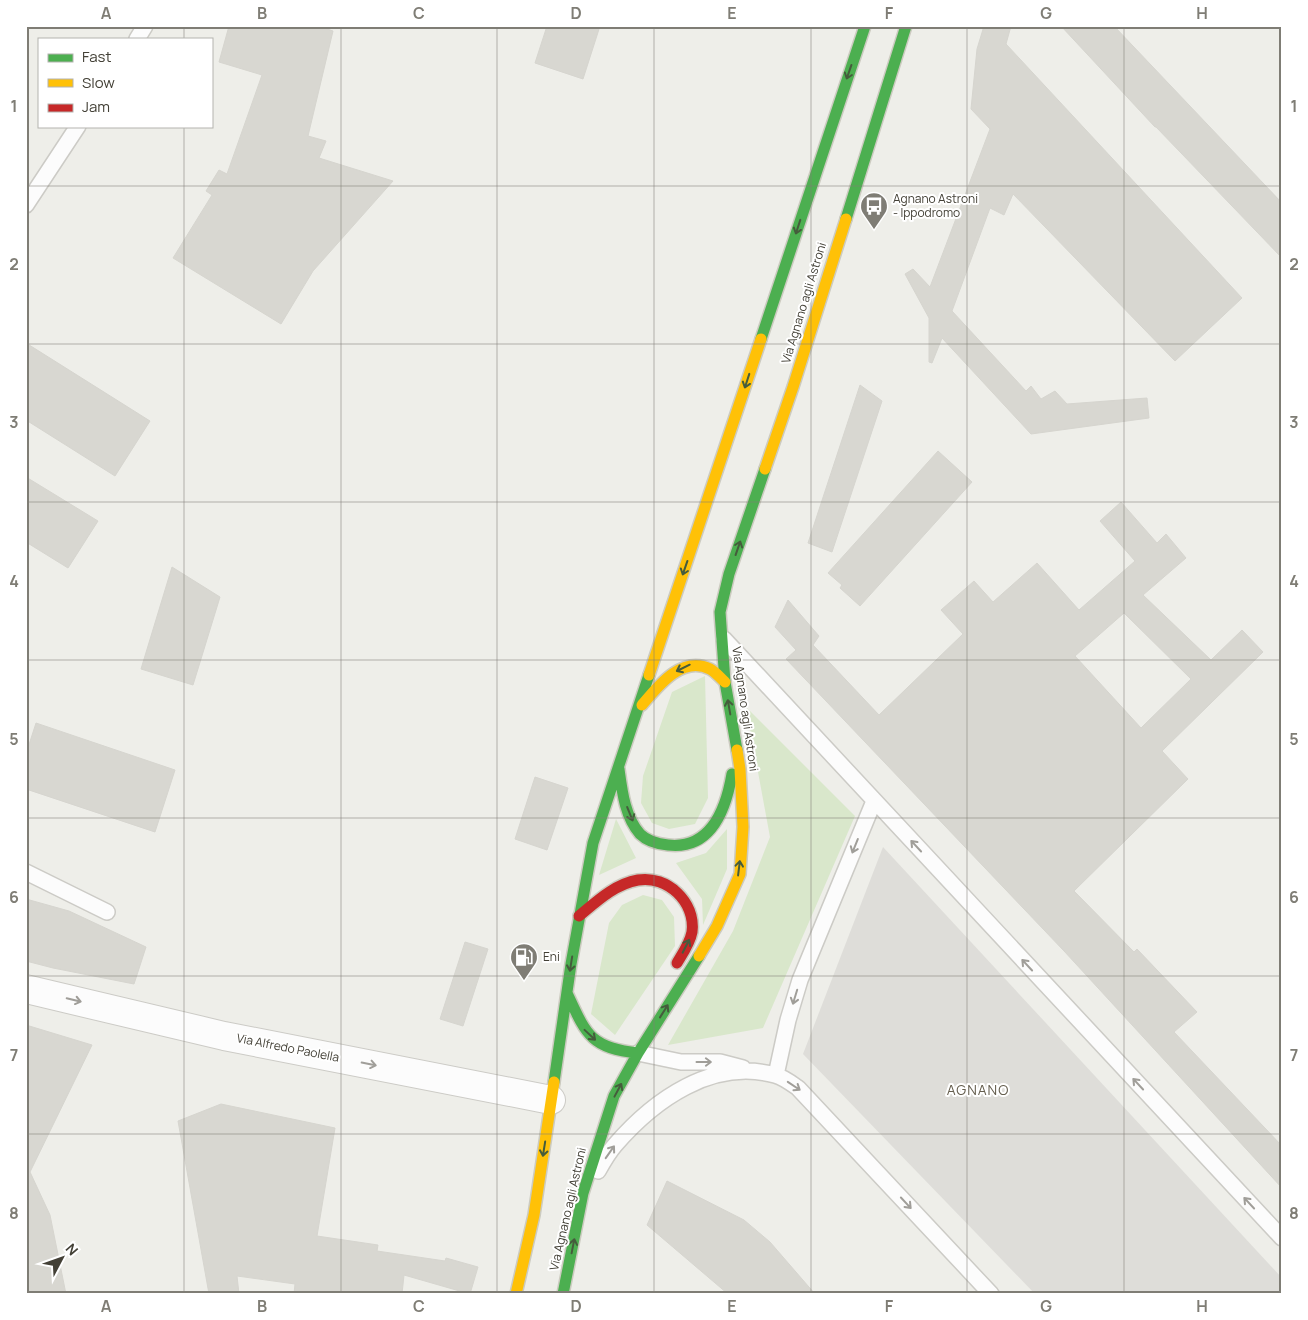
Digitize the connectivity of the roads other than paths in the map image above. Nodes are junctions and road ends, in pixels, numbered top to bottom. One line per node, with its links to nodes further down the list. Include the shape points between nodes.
1 (145, 26): 4 (lane)
2 (865, 26): 9 (main road, one-way to 9)
3 (906, 26): 7 (main road, Via Agnano agli Astroni, one-way to 3, via 720,612 729,574 793,387)
4 (138, 38)
5 (77, 128): 6 (lane)
6 (26, 205)
7 (721, 636): 8 (main road, Via Agnano agli Astroni); 12 (lane)
8 (725, 682): 9 (main road, one-way to 9, via 711,670 690,665 677,670); 10 (main road, Via Agnano agli Astroni, one-way to 8)
9 (637, 711): 11 (main road)
10 (736, 744): 11 (main road, one-way to 10, via 624,798 639,832 652,842 670,847 689,846 701,840 716,823 730,786); 20 (main road, Via Agnano agli Astroni, one-way to 10, via 717,926 740,874 743,827)
11 (619, 767): 15 (main road, via 593,843)
12 (874, 801): 22 (lane, one-way to 22, via 800,980); 25 (lane, one-way to 12)
13 (26, 872): 14 (lane)
14 (107, 912)
15 (580, 916): 16 (main road, one-way to 15, via 693,930 691,915 684,901 662,882 650,880 624,884); 18 (main road, one-way to 18)
16 (672, 969)
17 (26, 989): 23 (street, Via Alfredo Paolella, one-way to 23, via 224,1036)
18 (567, 993): 20 (main road, one-way to 20, via 585,1031 598,1043 614,1050); 23 (main road)
19 (645, 1019): 20 (main road)
20 (638, 1052): 21 (lane, one-way to 21, via 681,1062 720,1062); 24 (main road, Via Agnano agli Astroni, one-way to 20, via 614,1096)
21 (754, 1072): 22 (lane); 24 (lane, one-way to 21, via 614,1146 665,1100 687,1085 708,1077 730,1072)
22 (776, 1075): 28 (lane, one-way to 28, via 798,1088)
23 (552, 1100): 26 (main road, one-way to 26, via 534,1215)
24 (583, 1193): 27 (main road, Via Agnano agli Astroni, one-way to 24)
25 (1282, 1238)
26 (516, 1294)
27 (563, 1294)
28 (991, 1294)

